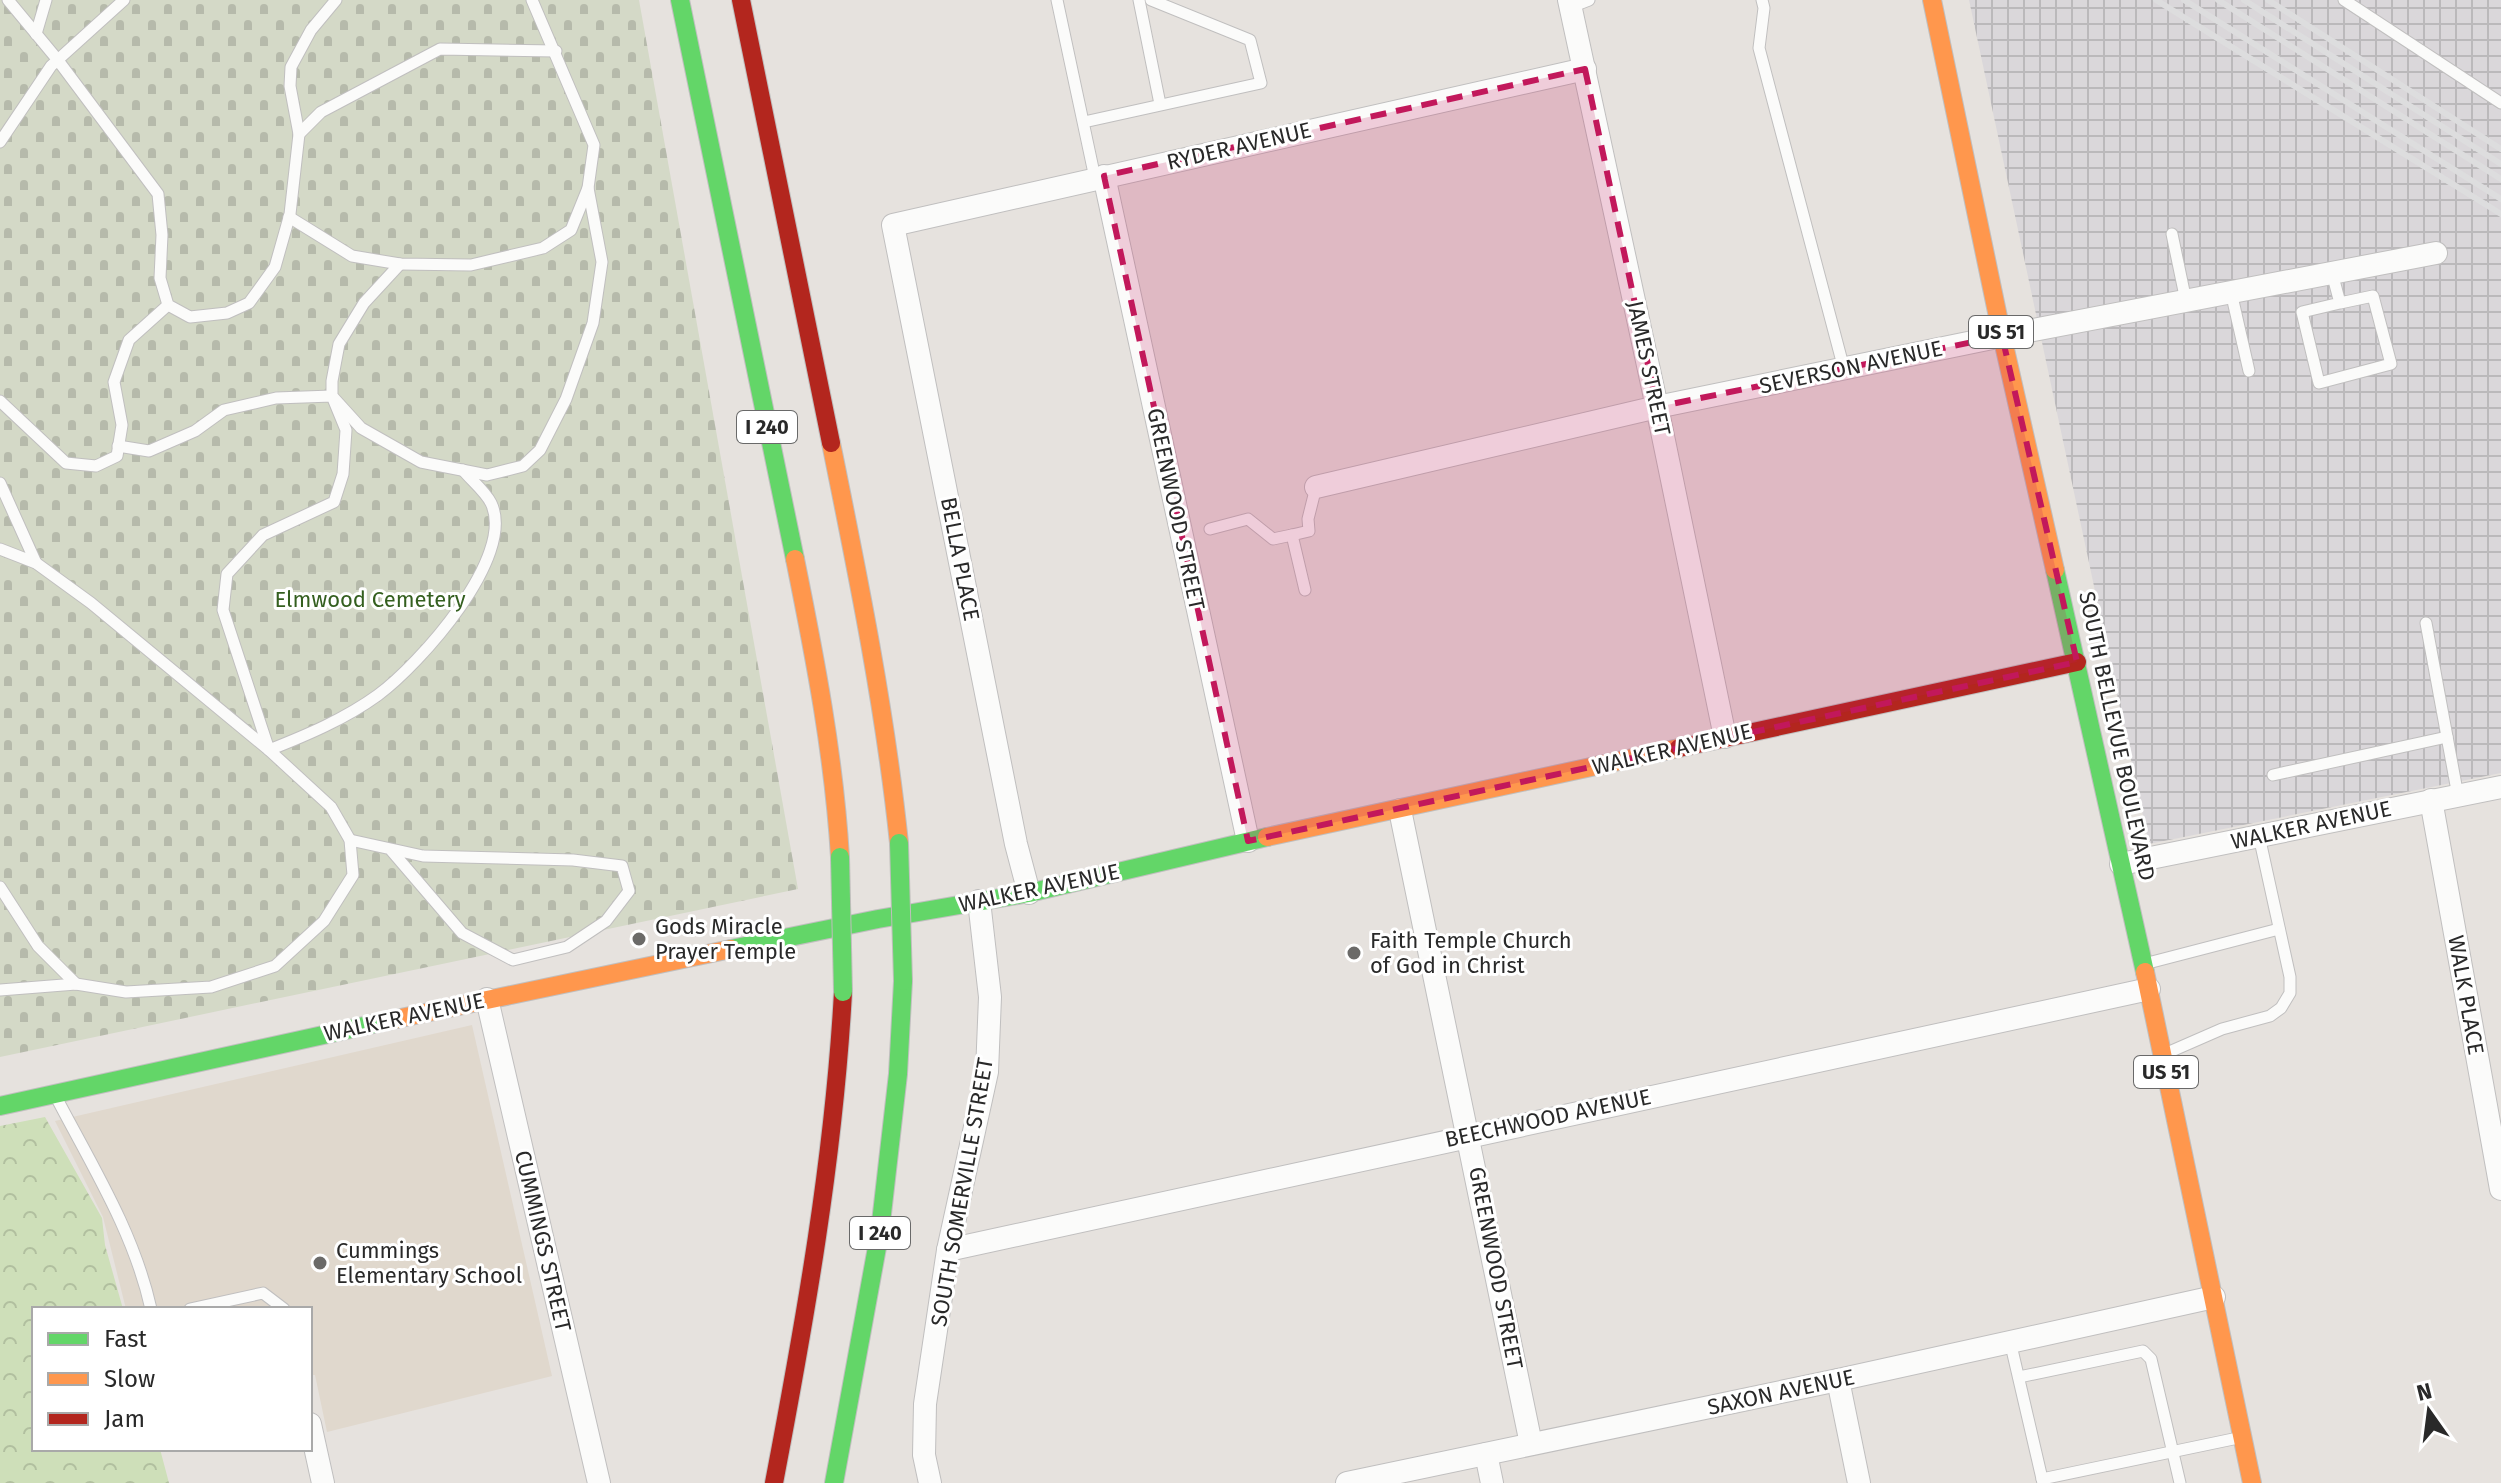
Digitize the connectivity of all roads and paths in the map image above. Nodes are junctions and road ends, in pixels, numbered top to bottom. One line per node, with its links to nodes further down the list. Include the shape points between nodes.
1 (8, 0): 15 (lane)
2 (46, 0): 15 (lane)
3 (124, 0): 17 (lane)
4 (336, 0): 22 (lane, via 311,30 291,67)
5 (532, 0): 16 (lane)
6 (680, 0): 97 (main road, I 240, bridge, via 815,658 836,792 843,992 837,1092 827,1182)
7 (741, 0): 98 (main road, I 240, bridge, via 870,636 899,843 903,981 898,1074 880,1231)
8 (1057, 0): 21 (lane)
9 (1139, 0): 20 (lane)
10 (1151, 0): 20 (lane, via 1250,40 1261,83)
11 (1762, 0): 37 (lane, via 1759,48)
12 (1932, 0): 36 (main road, SOUTH BELLEVUE BOULEVARD / US 51)
13 (2344, 0): 19 (lane)
14 (1576, 2): 18 (street, JAMES STREET)
15 (36, 34): 17 (lane)
16 (556, 51): 22 (lane, via 440,49 321,112); 25 (lane, via 594,145)
17 (57, 59): 23 (lane); 35 (lane, via 158,194 160,278)
18 (1585, 69): 24 (street, RYDER AVENUE); 41 (street, JAMES STREET)
19 (2501, 103)
20 (1160, 104): 21 (lane)
21 (1084, 122): 24 (lane)
22 (299, 134): 26 (lane)
23 (0, 142)
24 (1099, 177): 27 (street, RYDER AVENUE); 63 (street, GREENWOOD STREET)
25 (588, 188): 30 (lane, via 571,230 543,248 471,265); 43 (lane, via 602,262 593,323 566,399 540,450 523,466 487,475)
26 (289, 217): 30 (lane, via 352,256); 35 (lane, via 275,267 249,303 227,313 190,317)
27 (893, 225): 67 (street, BELLA PLACE)
28 (2172, 234): 33 (lane)
29 (2436, 253): 31 (street, SEVERSON AVENUE)
30 (400, 264): 39 (lane, via 364,303 339,344)
31 (2332, 273): 32 (street, SEVERSON AVENUE); 34 (lane)
32 (2231, 292): 33 (street, SEVERSON AVENUE); 38 (lane)
33 (2186, 301): 36 (street, SEVERSON AVENUE)
34 (2340, 303): 34 (lane, via 2302,312 2319,383 2391,364 2373,296)
35 (168, 305): 42 (lane, via 129,340 114,382 122,425)
36 (2002, 336): 37 (street, SEVERSON AVENUE); 52 (main road, SOUTH BELLEVUE BOULEVARD / US 51)
37 (1844, 369): 41 (street, SEVERSON AVENUE)
38 (2249, 371)
39 (332, 396): 42 (lane, via 276,398 224,410 195,431 149,451); 43 (lane, via 361,428 421,462); 55 (lane, via 346,430 343,474 334,502 263,535 227,574 223,610)
40 (0, 401): 42 (lane, via 66,463 96,466 117,456)
41 (1657, 407): 45 (street, SEVERSON AVENUE); 53 (street, JAMES STREET)
42 (118, 446)
43 (463, 470): 55 (lane, via 491,503 497,531 482,574 432,644 379,695 321,729)
44 (0, 483): 49 (lane)
45 (1316, 487): 47 (lane, via 1309,531)
46 (1210, 529): 47 (lane, via 1248,519 1273,539)
47 (1292, 535): 50 (lane)
48 (0, 549): 49 (lane)
49 (36, 563): 55 (lane)
50 (1305, 590)
51 (2426, 623): 54 (lane)
52 (2077, 662): 53 (main road, WALKER AVENUE); 65 (main road, SOUTH BELLEVUE BOULEVARD / US 51)
53 (1725, 737): 60 (main road, WALKER AVENUE)
54 (2447, 737): 56 (lane); 58 (lane)
55 (269, 750): 62 (lane, via 331,807)
56 (2273, 775)
57 (2501, 787): 58 (street, WALKER AVENUE)
58 (2458, 796): 59 (street, WALKER AVENUE)
59 (2431, 800): 61 (street, WALKER AVENUE); 79 (street, WALK PLACE)
60 (1400, 810): 63 (main road, WALKER AVENUE); 78 (street, GREENWOOD STREET)
61 (2259, 836): 65 (street, WALKER AVENUE); 69 (lane)
62 (350, 840): 64 (lane); 71 (lane, via 353,875 324,921 275,966 211,987 126,992)
63 (1248, 841): 67 (main road, WALKER AVENUE)
64 (390, 849): 64 (lane, via 423,856 622,866 629,891 606,921 567,947 513,960 462,933)
65 (2121, 864): 70 (main road, SOUTH BELLEVUE BOULEVARD / US 51)
66 (0, 887): 71 (lane, via 38,946)
67 (1029, 893): 68 (main road, WALKER AVENUE)
68 (979, 901): 74 (main road, WALKER AVENUE); 81 (street, SOUTH SOMERVILLE STREET, via 990,997 987,1072)
69 (2279, 929): 70 (lane); 75 (lane, via 2290,977 2290,993 2281,1008)
70 (2143, 964): 72 (main road, SOUTH BELLEVUE BOULEVARD / US 51)
71 (76, 984): 73 (lane)
72 (2149, 989): 75 (main road, SOUTH BELLEVUE BOULEVARD / US 51); 78 (street, BEECHWOOD AVENUE)
73 (0, 990)
74 (487, 999): 76 (main road, WALKER AVENUE); 96 (street, CUMMINGS STREET)
75 (2163, 1054): 82 (main road, SOUTH BELLEVUE BOULEVARD / US 51)
76 (55, 1095): 77 (main road, WALKER AVENUE); 83 (lane, via 121,1220 144,1275)
77 (0, 1106)
78 (1469, 1135): 81 (street, BEECHWOOD AVENUE); 91 (street, GREENWOOD STREET)
79 (2498, 1155): 80 (street, WALK PLACE)
80 (2501, 1189)
81 (948, 1250): 99 (street, SOUTH SOMERVILLE STREET, via 925,1404 924,1455)
82 (2214, 1297): 86 (street, SAXON AVENUE); 90 (main road, SOUTH BELLEVUE BOULEVARD / US 51)
83 (151, 1307)
84 (199, 1307): 85 (lane, via 263,1293)
85 (281, 1307)
86 (2010, 1341): 87 (lane); 88 (street, SAXON AVENUE)
87 (2019, 1377): 92 (lane, via 2143,1351 2151,1359); 94 (lane)
88 (1838, 1380): 91 (street, SAXON AVENUE); 102 (street)
89 (312, 1433): 95 (street)
90 (2243, 1437): 92 (lane); 104 (main road, SOUTH BELLEVUE BOULEVARD / US 51)
91 (1531, 1444): 93 (street, SAXON AVENUE)
92 (2172, 1451): 94 (lane); 103 (lane)
93 (1486, 1454): 100 (street, SAXON AVENUE); 101 (street)
94 (2042, 1481)
95 (323, 1483)
96 (599, 1483)
97 (774, 1483)
98 (834, 1483)
99 (930, 1483)
100 (1347, 1483)
101 (1492, 1483)
102 (1859, 1483)
103 (2180, 1483)
104 (2252, 1483)

